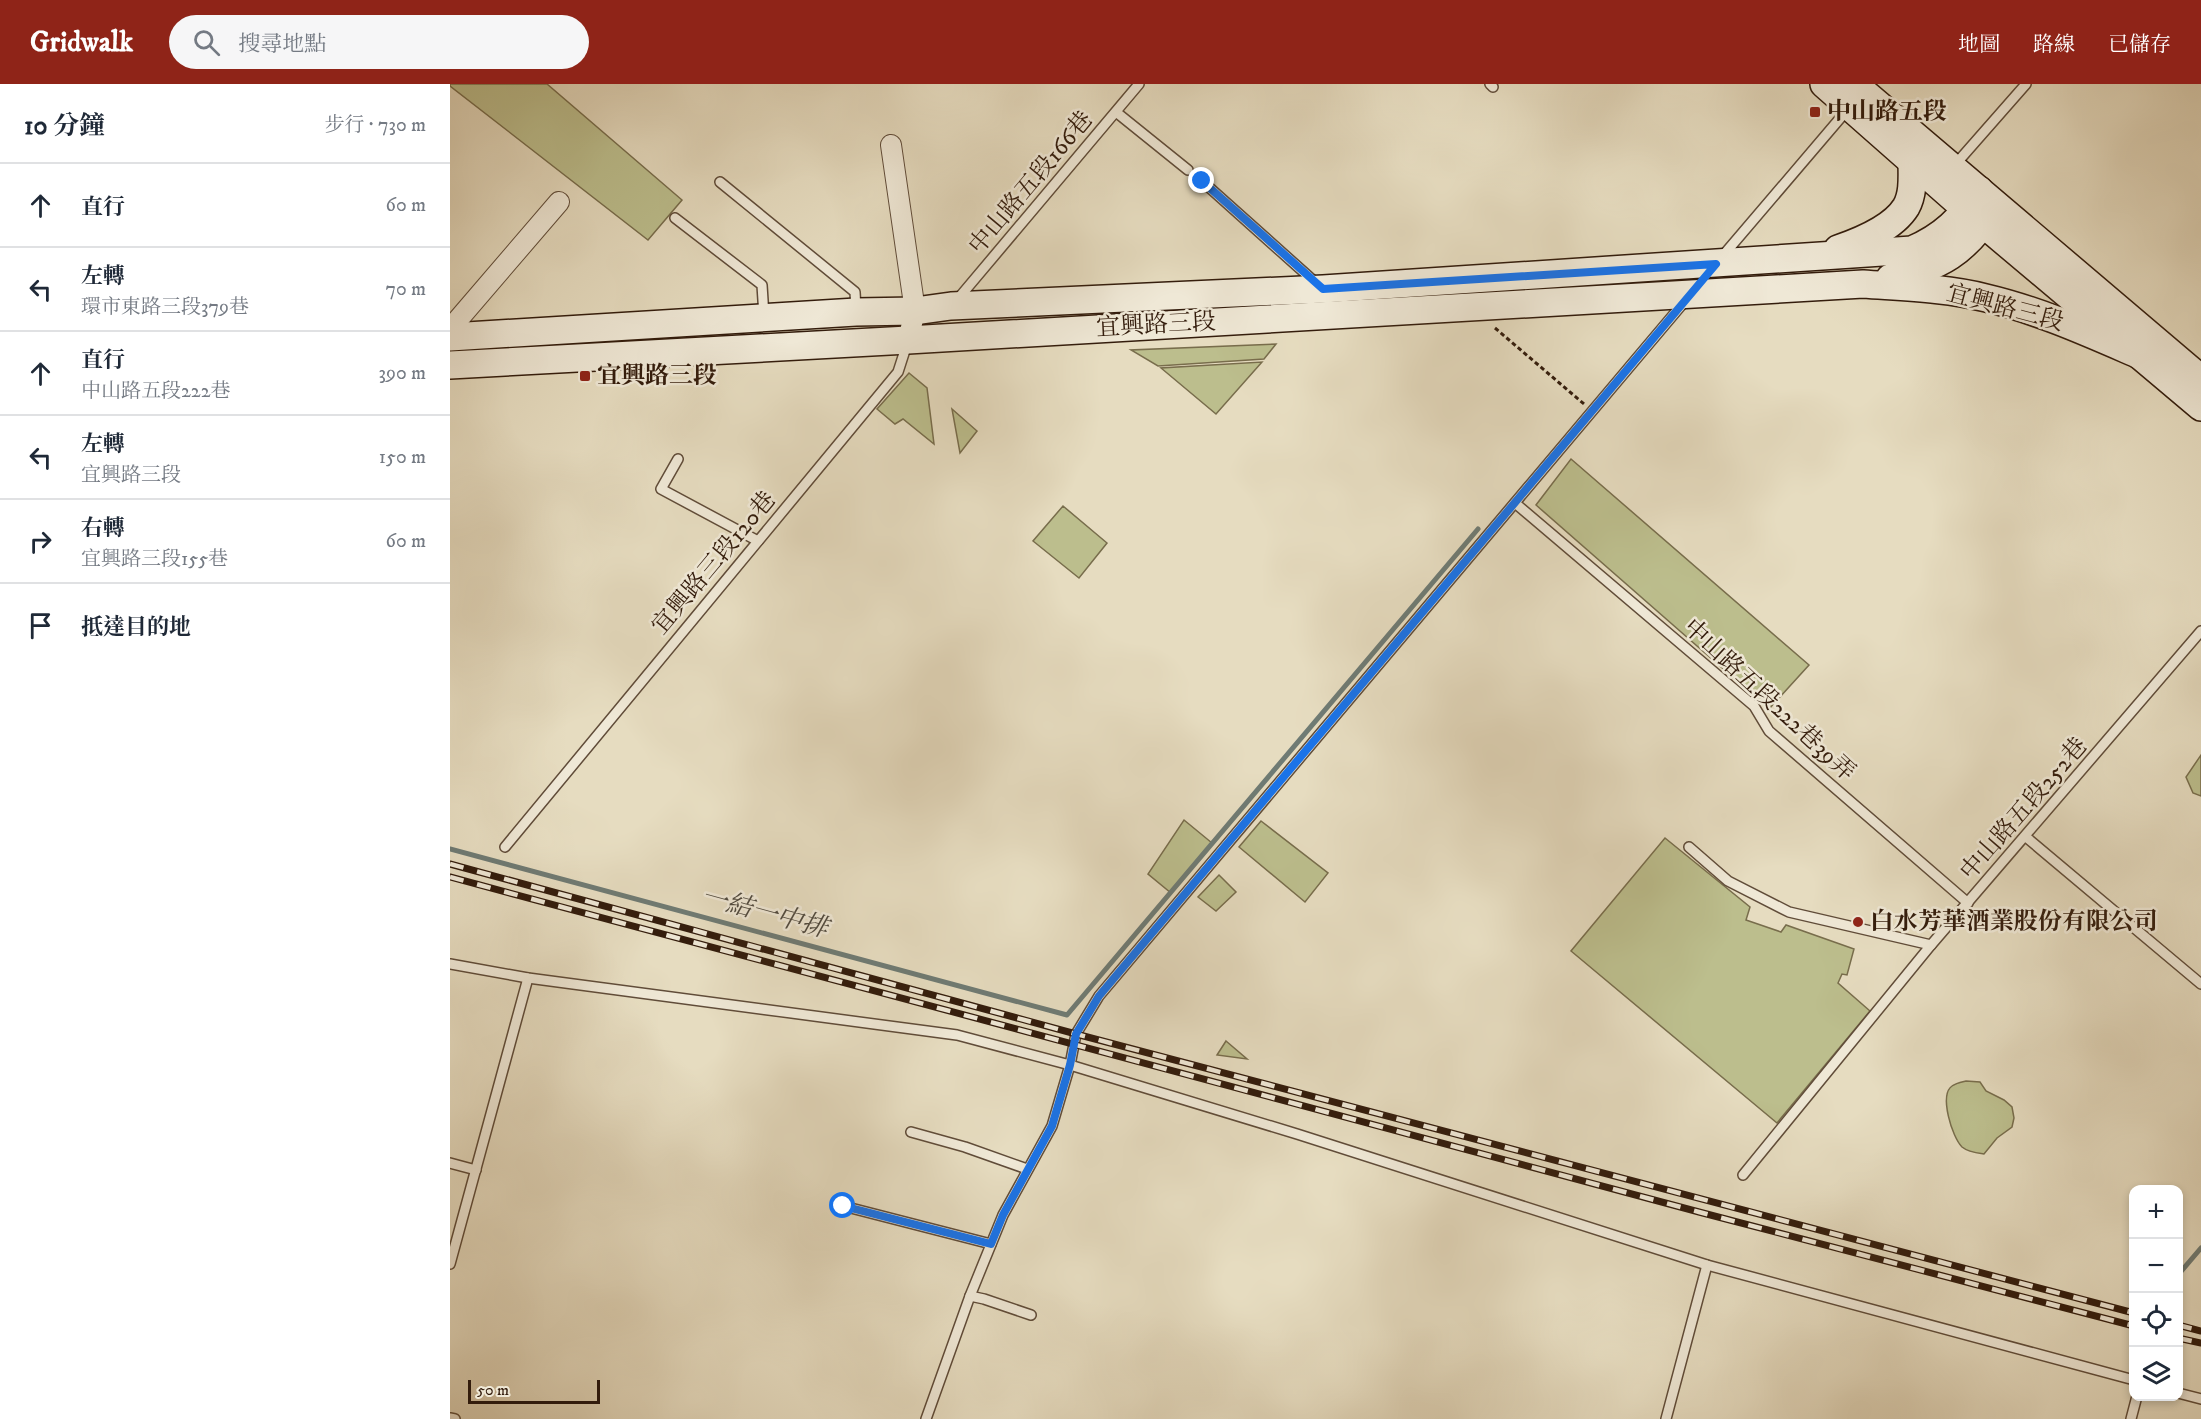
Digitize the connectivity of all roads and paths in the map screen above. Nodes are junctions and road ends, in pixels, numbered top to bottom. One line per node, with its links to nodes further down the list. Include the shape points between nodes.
1 (1140, 84): 5 (lane, 中山路五段166巷)
2 (1824, 84): 4 (street)
3 (2026, 84): 8 (lane)
4 (1859, 91): 7 (street); 8 (street); 16 (lane)
5 (1116, 112): 9 (lane); 23 (lane, 中山路五段166巷)
6 (891, 146): 23 (street)
7 (1912, 160): 13 (street); 15 (street, 宜興路三段, via 1912,187 1906,207 1891,224)
8 (1953, 167): 13 (street)
9 (1188, 170)
10 (1202, 181): 18 (lane)
11 (720, 182): 21 (lane, via 855,292)
12 (559, 202): 24 (street)
13 (1982, 207): 15 (street, 宜興路三段, via 1930,243 1912,250); 17 (street, 宜興路三段, via 1964,245 1938,264); 26 (street); 28 (street)
14 (675, 218): 22 (lane, via 762,285)
15 (1820, 256): 16 (street, 宜興路三段)
16 (1713, 267): 18 (street, 宜興路三段)
17 (1863, 284): 19 (street, 宜興路三段); 26 (street, 宜興路三段, via 1986,298 2075,326)
18 (1323, 289): 23 (street, 宜興路三段)
19 (1695, 289): 20 (street, 宜興路三段); 30 (lane)
20 (1469, 306): 23 (street, 宜興路三段); 30 (path)
21 (856, 312): 22 (street, 宜興路三段); 23 (street, 宜興路三段)
22 (764, 318): 25 (street, 宜興路三段)
23 (927, 321): 27 (street, 宜興路三段); 33 (lane, 宜興路三段120巷, via 898,372)
24 (450, 329)
25 (450, 337)
26 (2142, 356): 29 (street)
27 (450, 364)
28 (2201, 380)
29 (2201, 407)
30 (1592, 411): 32 (lane)
31 (678, 459): 33 (lane, via 661,489)
32 (1515, 502): 38 (lane, 中山路五段222巷39弄, via 1754,706 1768,731); 43 (lane, via 1099,996 1076,1034)
33 (758, 541): 37 (lane, 宜興路三段120巷)
34 (2201, 631): 35 (lane, 中山路五段252巷)
35 (2026, 837): 38 (lane, 中山路五段252巷); 42 (lane)
36 (1689, 847): 39 (lane, via 1728,881 1790,912)
37 (505, 848)
38 (1968, 903): 39 (lane, 中山路五段252巷)
39 (1931, 945): 48 (lane, 中山路五段252巷)
40 (450, 964): 41 (lane)
41 (528, 978): 43 (lane, via 957,1035); 47 (lane)
42 (2201, 984)
43 (1070, 1065): 46 (lane, via 1052,1126); 52 (lane)
44 (911, 1132): 46 (lane)
45 (450, 1162): 47 (lane)
46 (1027, 1169): 50 (lane)
47 (476, 1170): 51 (lane)
48 (1743, 1175)
49 (843, 1206): 50 (lane)
50 (991, 1244): 53 (lane)
51 (450, 1264)
52 (1707, 1265): 55 (lane); 62 (lane)
53 (970, 1296): 54 (lane); 61 (lane)
54 (1031, 1315)
55 (2129, 1379)
56 (2183, 1394): 57 (lane)
57 (2201, 1399)
58 (2136, 1401): 63 (lane)
59 (450, 1418): 60 (lane)
60 (455, 1419)
61 (926, 1419)
62 (1666, 1419)
63 (2131, 1419)

